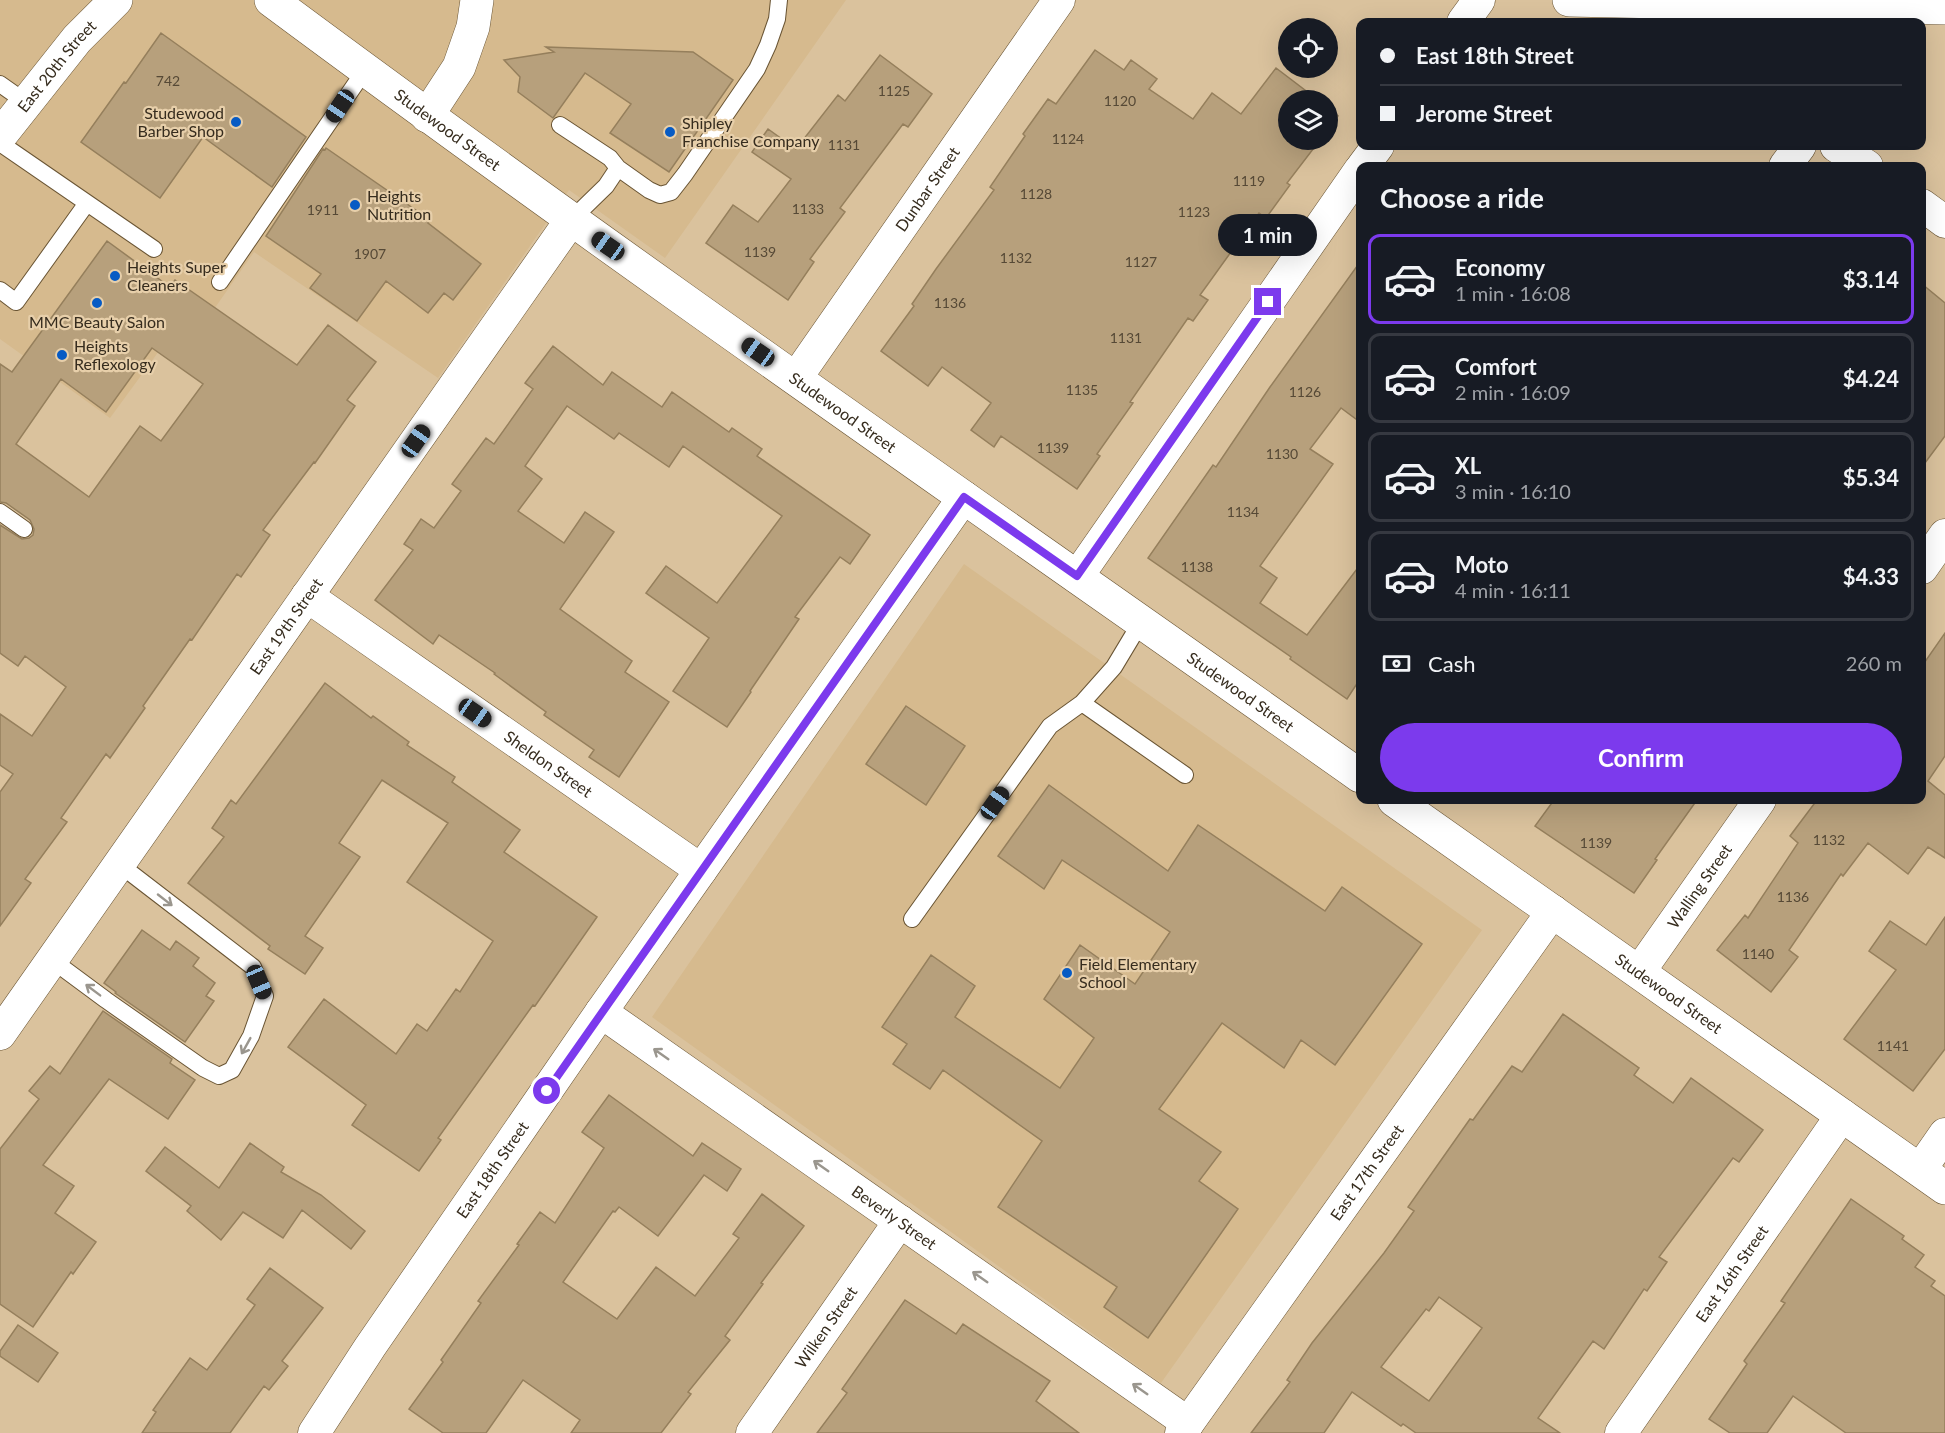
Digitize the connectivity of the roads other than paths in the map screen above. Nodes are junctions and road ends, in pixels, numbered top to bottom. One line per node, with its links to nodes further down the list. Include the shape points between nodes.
1 (116, 0): 14 (main road, East 20th Street, via 77,39)
2 (271, 0): 12 (main road, Studewood Street)
3 (477, 0): 15 (main road, via 473,27 459,67)
4 (778, 0): 21 (lane, via 777,20 757,69 671,192 660,195 648,190)
5 (1059, 0): 30 (street, Dunbar Street)
6 (1479, 0): 11 (street)
7 (1569, 0): 8 (main road)
8 (1662, 8): 10 (main road)
9 (1945, 8): 10 (main road)
10 (1892, 15)
11 (1466, 18)
12 (365, 70): 15 (main road, Studewood Street); 28 (lane)
13 (0, 84): 14 (lane)
14 (27, 103): 17 (main road, East 20th Street)
15 (427, 117): 25 (main road, Studewood Street)
16 (560, 124): 21 (lane, via 610,158)
17 (0, 136)
18 (0, 143): 23 (lane)
19 (1842, 150): 20 (street)
20 (1861, 162)
21 (618, 168): 25 (lane, via 606,186)
22 (1356, 177): 36 (street)
23 (87, 203): 27 (lane); 29 (lane, via 16,302)
24 (1926, 208): 26 (street)
25 (571, 220): 30 (main road, Studewood Street); 37 (street, East 19th Street)
26 (1945, 222)
27 (154, 249)
28 (220, 282)
29 (0, 290)
30 (796, 378): 31 (main road, Studewood Street)
31 (964, 497): 36 (main road, Studewood Street); 45 (street, East 18th Street)
32 (0, 512): 33 (lane)
33 (24, 529)
34 (1945, 535): 35 (street)
35 (1926, 562)
36 (1077, 576): 38 (main road, Studewood Street)
37 (307, 596): 44 (street, East 19th Street); 45 (street, Sheldon Street)
38 (1141, 622): 39 (lane, via 1114,668); 40 (main road, Studewood Street)
39 (1082, 703): 41 (lane); 47 (lane, via 1050,726)
40 (1356, 770)
41 (1185, 775)
42 (1400, 804): 46 (main road, Studewood Street)
43 (1757, 804): 49 (street, Walling Street)
44 (119, 864): 48 (street, East 19th Street); 48 (lane, one-way to 48, via 253,968 265,996 251,1036 232,1071 219,1076 203,1068)
45 (701, 870): 50 (street, East 18th Street)
46 (1553, 911): 49 (main road, Studewood Street); 56 (street, East 17th Street)
47 (912, 919)
48 (52, 960): 51 (street, East 19th Street)
49 (1639, 972): 52 (main road, Studewood Street)
50 (601, 1012): 55 (street, Beverly Street, one-way to 50); 57 (street, East 18th Street)
51 (0, 1034)
52 (1842, 1115): 54 (main road, Studewood Street); 59 (street, East 16th Street)
53 (1945, 1134): 54 (street)
54 (1932, 1179)
55 (900, 1221): 56 (street, Beverly Street, one-way to 55); 58 (street, Wilken Street)
56 (1185, 1428)
57 (314, 1433)
58 (752, 1433)
59 (1622, 1433)

